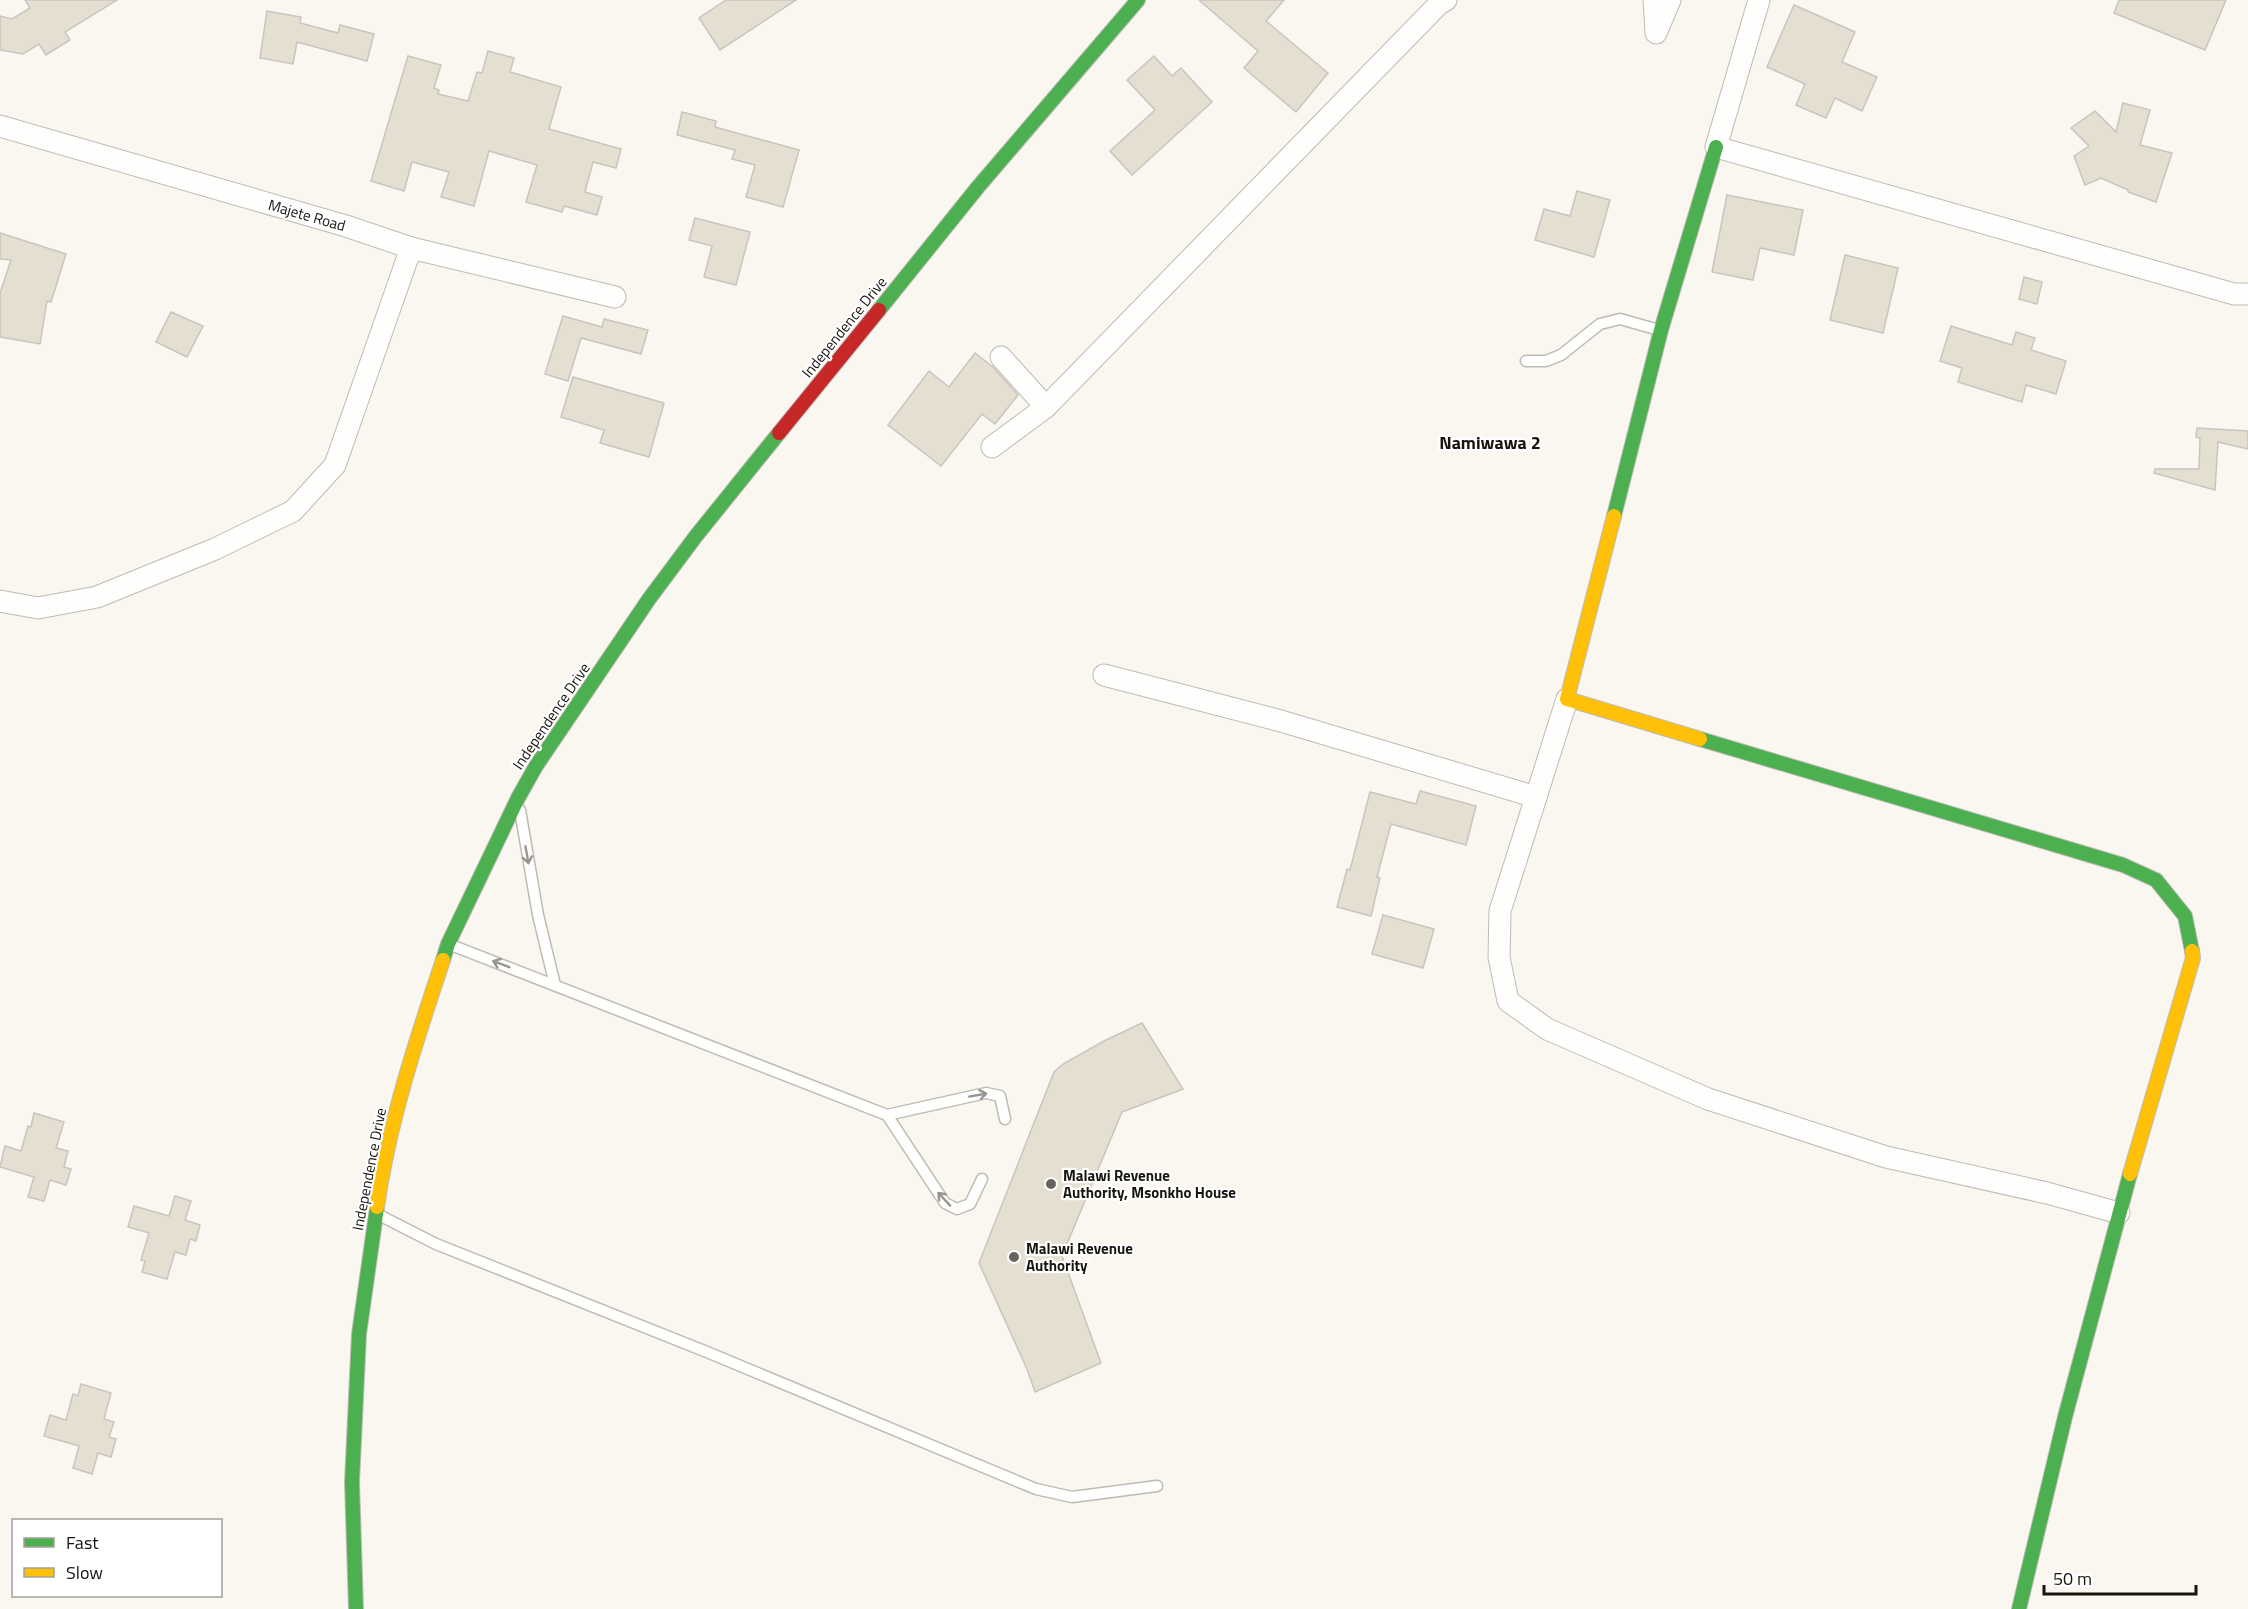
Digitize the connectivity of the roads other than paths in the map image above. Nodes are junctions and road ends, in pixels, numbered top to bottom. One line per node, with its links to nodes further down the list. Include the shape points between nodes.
1 (1138, 0): 20 (street, Independence Drive, via 978,187 696,536 649,599)
2 (1446, 0): 14 (street)
3 (1654, 0): 4 (street, via 1656,33)
4 (1670, 0)
5 (1759, 0): 7 (street)
6 (0, 126): 8 (street, Majete Road)
7 (1716, 147): 9 (street, via 2234,294); 11 (street)
8 (411, 248): 10 (street, Majete Road); 16 (street, via 335,465 293,511 215,549 97,597 38,608)
9 (2248, 294)
10 (615, 297)
11 (1661, 330): 13 (lane, via 1620,319 1600,324 1562,355 1546,361); 18 (street)
12 (1001, 357): 14 (street)
13 (1526, 361)
14 (1046, 407): 15 (street)
15 (992, 447)
16 (0, 601)
17 (1104, 675): 19 (street, via 1281,721)
18 (1567, 699): 19 (street); 26 (street, via 2123,865 2157,880 2185,916 2193,958)
19 (1536, 797): 26 (street, via 1500,911 1499,957 1509,1001 1547,1029 1708,1099 1886,1156)
20 (518, 798): 21 (street, Independence Drive); 22 (lane, one-way to 22, via 538,915)
21 (448, 944): 22 (lane, one-way to 21); 27 (street, Independence Drive, via 406,1071)
22 (555, 985): 23 (lane)
23 (887, 1115): 24 (lane, one-way to 24, via 986,1093 1000,1096); 25 (lane, one-way to 23, via 969,1204 957,1209 945,1203)
24 (1005, 1119)
25 (982, 1179)
26 (2119, 1213): 30 (street)
27 (376, 1214): 28 (lane, via 436,1244 1036,1490 1072,1497); 29 (street, Independence Drive, via 358,1334 352,1482)
28 (1157, 1486)
29 (356, 1609)
30 (2019, 1609)

